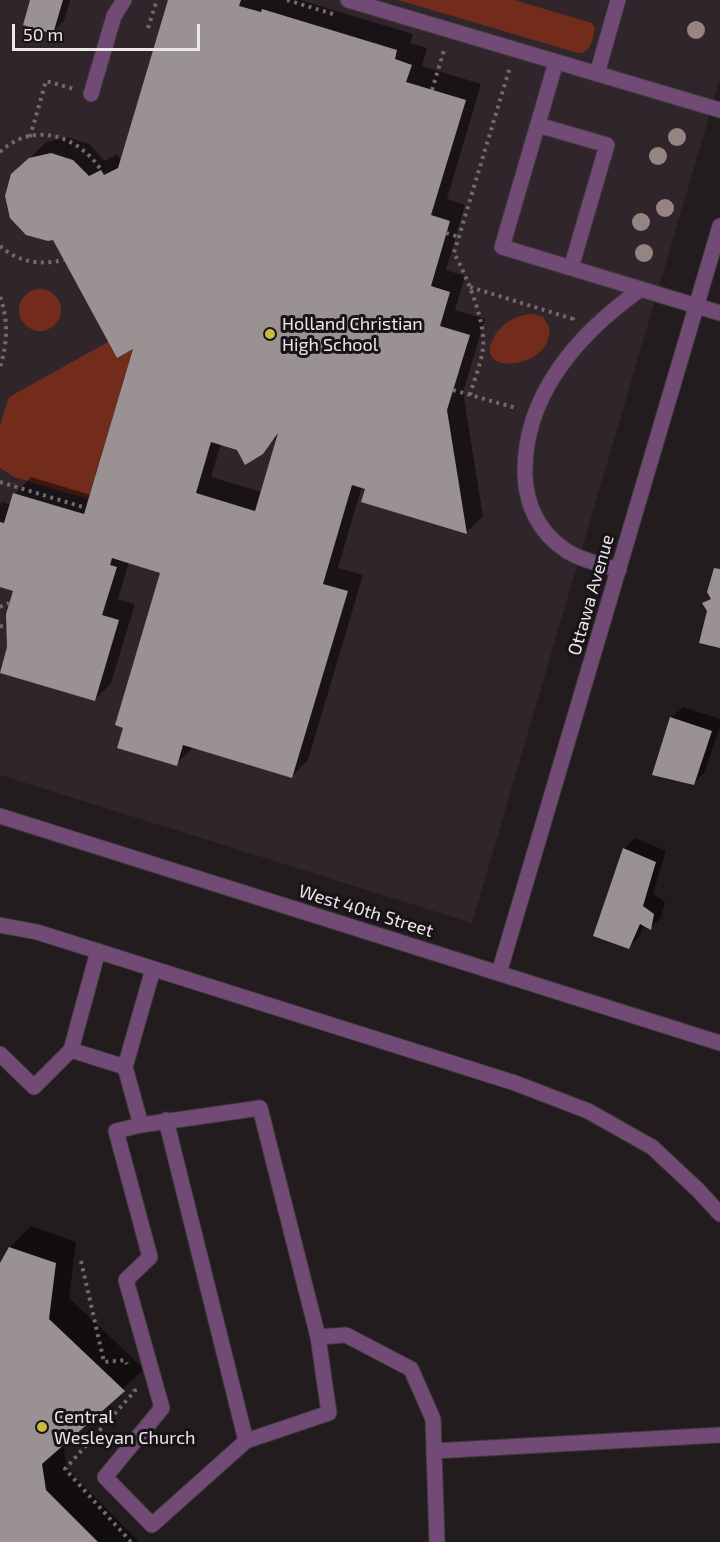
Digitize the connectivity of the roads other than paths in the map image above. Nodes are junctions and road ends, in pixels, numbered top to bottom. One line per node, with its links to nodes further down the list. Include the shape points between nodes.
1 (124, 0): 6 (street, via 114,16)
2 (348, 0): 4 (street)
3 (618, 0): 5 (street)
4 (556, 62): 5 (street); 8 (street)
5 (597, 74): 7 (street)
6 (91, 94)
7 (720, 110)
8 (538, 125): 10 (street, via 502,248); 10 (street, via 607,145)
9 (720, 226): 12 (street, Ottawa Avenue)
10 (571, 268): 11 (street)
11 (641, 289): 12 (street); 14 (street, via 575,346 537,408 526,444 528,497 533,513 549,537 565,550)
12 (697, 306): 13 (street); 14 (street, Ottawa Avenue)
13 (720, 314)
14 (619, 570): 19 (street, Ottawa Avenue)
15 (0, 816): 19 (street, West 40th Street)
16 (0, 926): 17 (street, via 37,932)
17 (98, 951): 18 (street); 21 (street)
18 (153, 969): 23 (street); 26 (street, via 504,1080 588,1111 652,1147)
19 (499, 974): 20 (street, West 40th Street)
20 (720, 1043)
21 (71, 1050): 22 (street, via 34,1087); 23 (street)
22 (0, 1054)
23 (125, 1067): 25 (street)
24 (166, 1120): 25 (street); 27 (street, via 260,1108); 29 (street)
25 (141, 1125): 29 (street, via 116,1131 150,1257 126,1280 162,1408 105,1477 152,1525)
26 (720, 1214)
27 (318, 1336): 29 (street, via 329,1413); 30 (street, via 346,1335 411,1369 433,1419)
28 (720, 1435): 30 (street)
29 (246, 1441)
30 (434, 1451): 31 (street)
31 (437, 1542)

